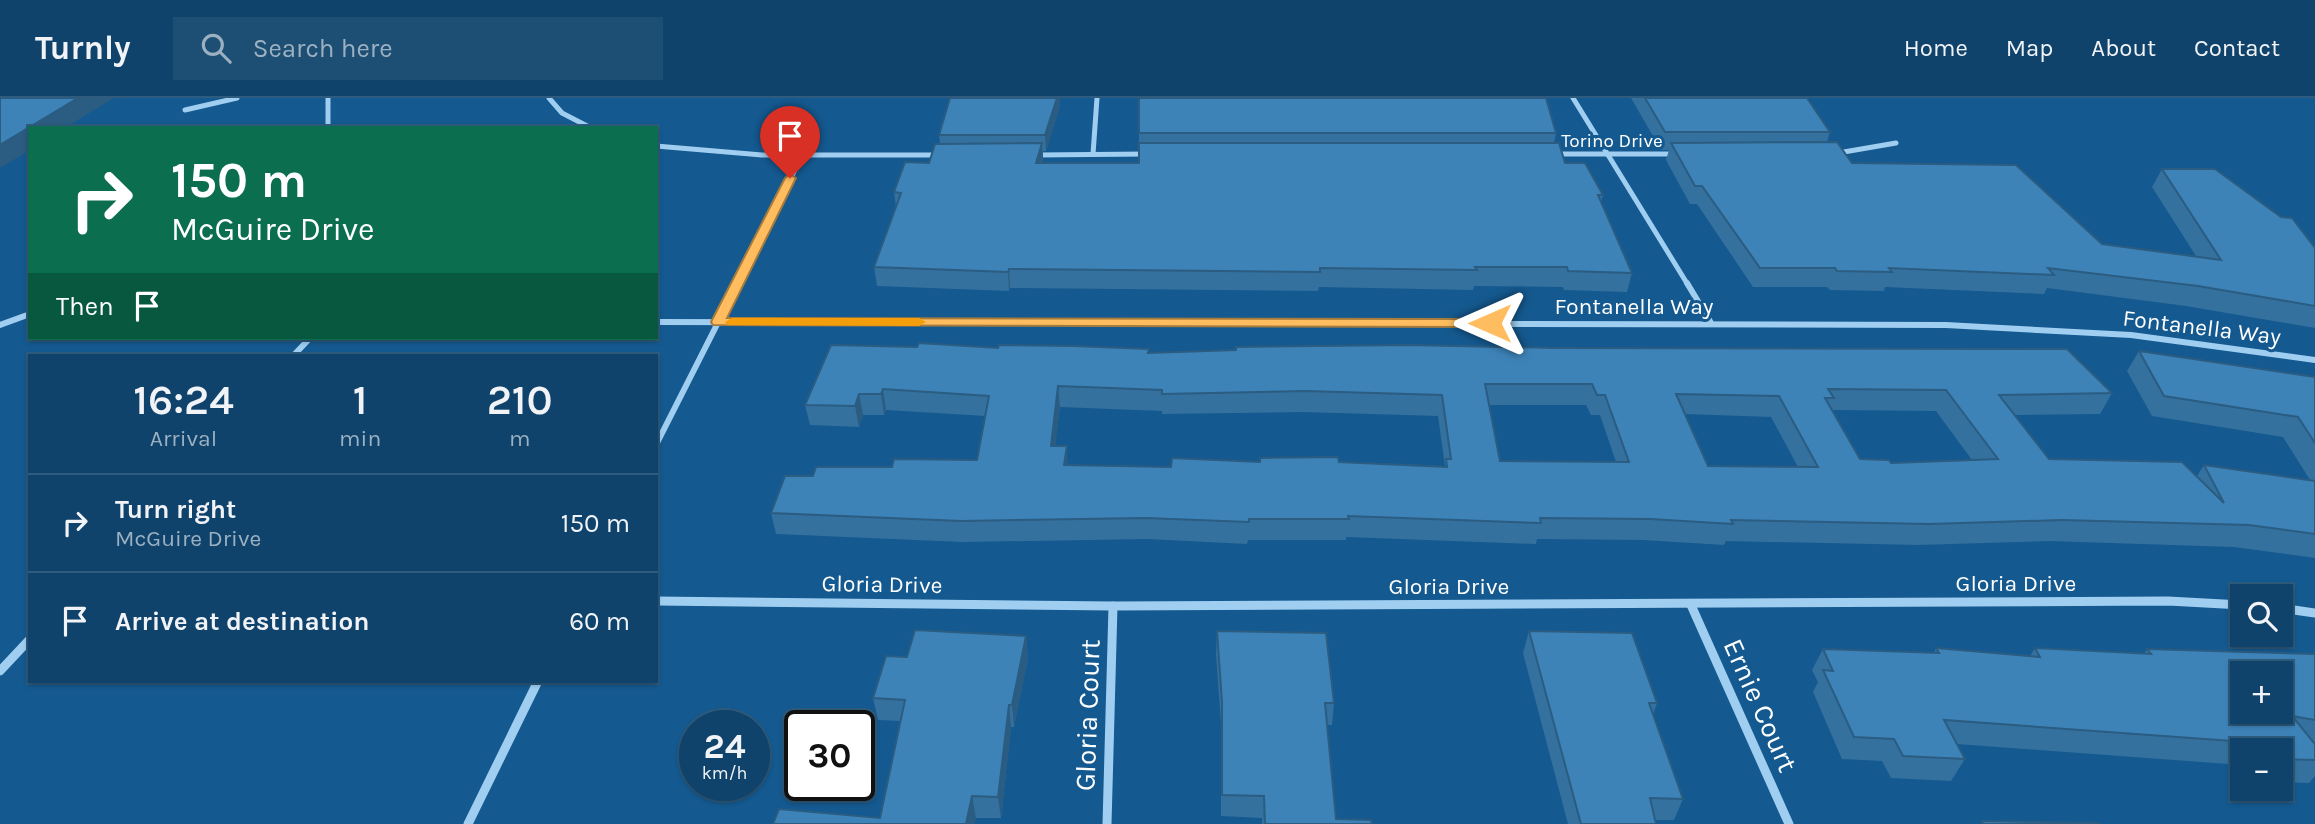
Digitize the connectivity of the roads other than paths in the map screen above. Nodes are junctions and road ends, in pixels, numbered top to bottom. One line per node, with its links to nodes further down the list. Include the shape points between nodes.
1 (237, 98): 6 (street)
2 (328, 98): 7 (street)
3 (549, 98): 8 (street, via 570,119)
4 (1097, 98): 11 (street)
5 (1573, 98): 14 (street)
6 (185, 110)
7 (328, 126)
8 (587, 126)
9 (1896, 143): 18 (street)
10 (658, 146): 19 (street)
11 (1093, 154): 12 (street); 17 (street)
12 (1149, 154)
13 (1552, 154): 14 (street, Torino Drive)
14 (1608, 154): 15 (street, Torino Drive); 23 (street)
15 (1689, 154)
16 (954, 155): 19 (street)
17 (1024, 155)
18 (1825, 155)
19 (802, 156): 22 (street)
20 (28, 315): 24 (street)
21 (658, 322): 22 (street, Fontanella Way)
22 (718, 322): 23 (street, Fontanella Way); 28 (street)
23 (1711, 323): 27 (street, Fontanella Way, via 2089,331)
24 (0, 325)
25 (308, 340): 26 (street)
26 (295, 354)
27 (2315, 360)
28 (658, 440)
29 (658, 601): 32 (street, Gloria Drive)
30 (2230, 604): 31 (street, Gloria Drive)
31 (1691, 605): 32 (street, Gloria Drive); 40 (street, Ernie Court)
32 (1113, 606): 39 (street, Gloria Court)
33 (2293, 610): 34 (street)
34 (2315, 613)
35 (28, 641): 36 (street)
36 (0, 671)
37 (537, 683): 38 (street)
38 (468, 824)
39 (1107, 824)
40 (1789, 824)

